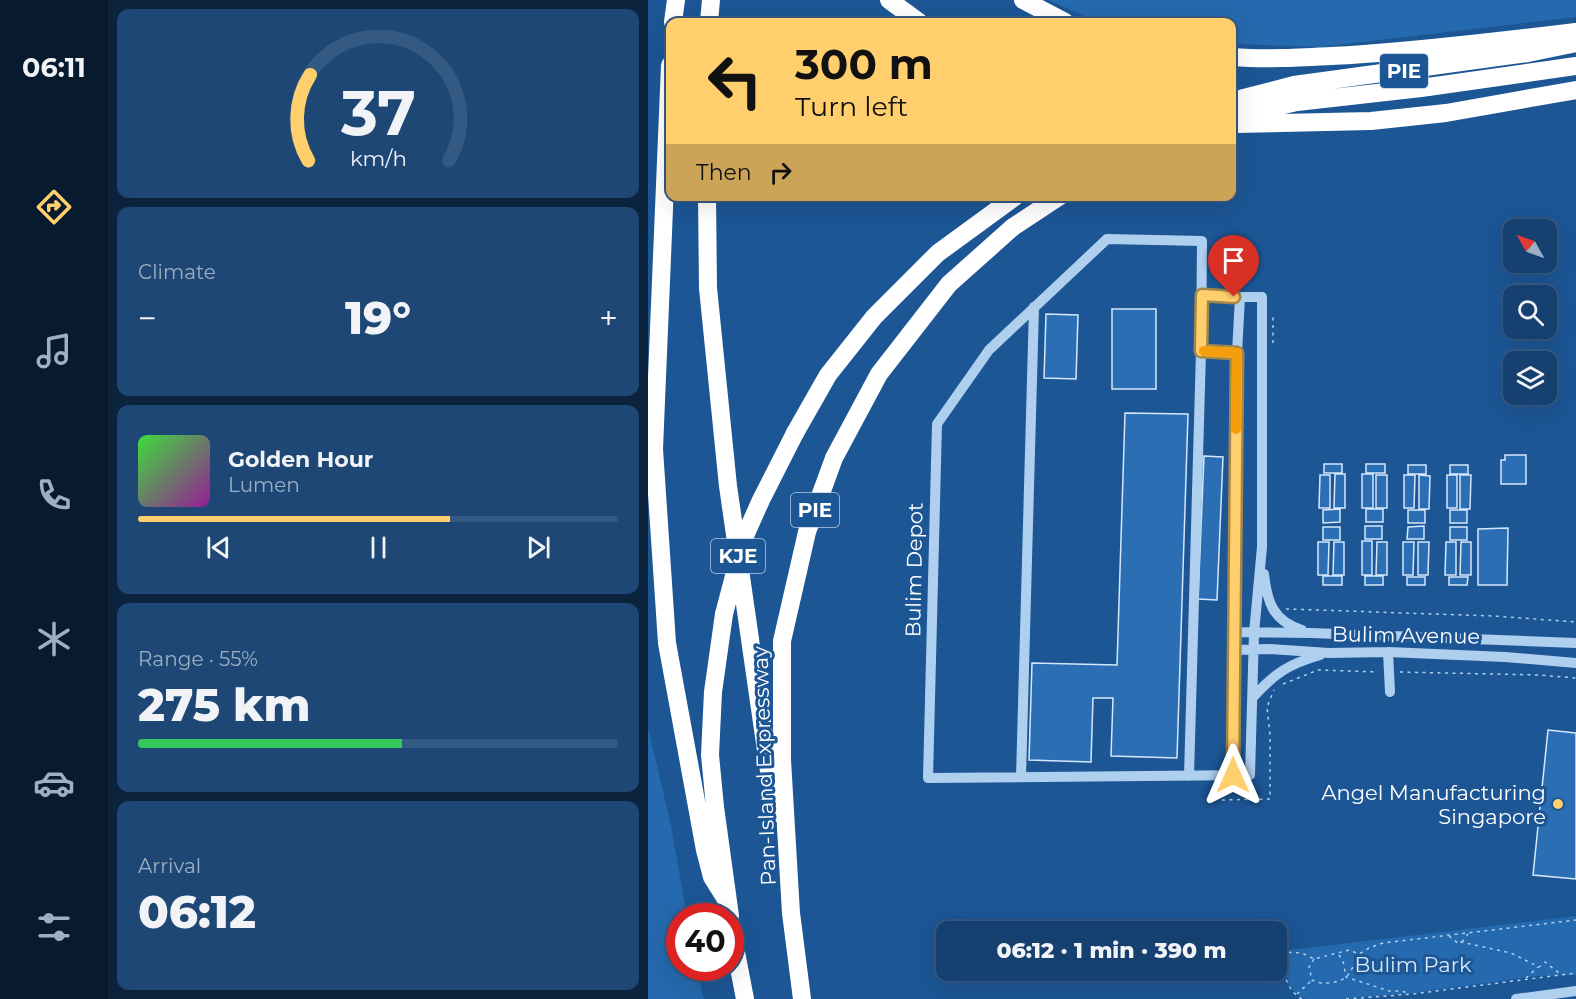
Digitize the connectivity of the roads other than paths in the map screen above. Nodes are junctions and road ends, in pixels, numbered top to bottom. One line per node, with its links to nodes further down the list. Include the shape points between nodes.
1 (676, 0): 5 (highway)
2 (711, 0): 6 (highway)
3 (889, 0): 7 (highway)
4 (1023, 0): 8 (highway)
5 (674, 18)
6 (709, 18)
7 (914, 18)
8 (1057, 18)
9 (1576, 32): 11 (highway, via 1322,57)
10 (1576, 44): 14 (highway, PIE, via 1294,85)
11 (1236, 57)
12 (1576, 66): 15 (highway, PIE, via 1297,102)
13 (1576, 90): 16 (highway, via 1446,113 1371,121)
14 (1236, 99)
15 (1236, 120)
16 (1236, 122)
17 (666, 162): 41 (highway, via 654,449 667,643 705,850)
18 (707, 201): 43 (highway, KJE, via 708,288 728,486)
19 (1009, 201): 42 (highway, Pan-Island Expressway / PIE, bridge, via 938,253 874,317 828,375 760,500 744,538 724,614 713,692 710,755)
20 (1052, 201): 43 (highway, Pan-Island Expressway / PIE, via 1013,227 949,284 879,374 834,458 807,532 782,640 782,760)
21 (1202, 295): 22 (street); 23 (street, Bulim Depot, via 1202,241 1107,239); 24 (street)
22 (1239, 297): 25 (street); 26 (street, via 1262,297)
23 (1034, 307): 40 (street); 40 (street, Bulim Depot, via 989,350 937,424 928,777)
24 (1201, 351): 25 (street); 39 (street)
25 (1237, 353): 27 (street)
26 (1262, 547): 28 (street); 29 (street, via 1268,599 1281,620)
27 (1234, 632): 28 (street, Bulim Avenue); 32 (street)
28 (1254, 633): 29 (street, Bulim Avenue); 31 (street)
29 (1311, 633): 30 (street, Bulim Avenue)
30 (1576, 644)
31 (1254, 649): 32 (street, Bulim Avenue); 34 (street, Bulim Avenue); 37 (street)
32 (1234, 650): 38 (street)
33 (1388, 652): 34 (street, Bulim Avenue); 35 (street, Bulim Avenue); 36 (street)
34 (1329, 653): 37 (street, via 1300,660 1281,670)
35 (1576, 663)
36 (1390, 692)
37 (1253, 697): 38 (street, Bulim Depot, via 1250,775)
38 (1228, 775): 39 (street, Bulim Depot)
39 (1189, 776): 40 (street, Bulim Depot)
40 (1021, 777)
41 (724, 903)
42 (728, 903)
43 (790, 913): 47 (highway, Pan-Island Expressway / PIE)
44 (741, 981): 46 (highway, Pan-Island Expressway / PIE)
45 (1576, 991): 48 (street)
46 (744, 999)
47 (802, 999)
48 (1516, 999)

